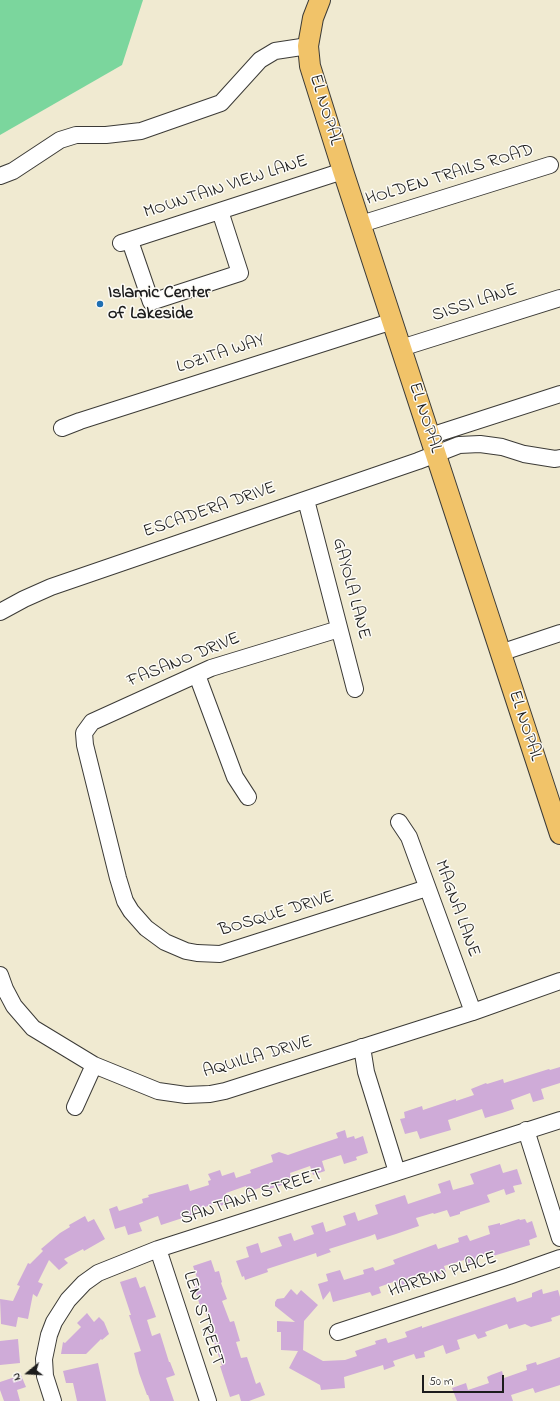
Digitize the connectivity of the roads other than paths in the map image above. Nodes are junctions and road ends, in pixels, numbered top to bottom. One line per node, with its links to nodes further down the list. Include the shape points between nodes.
1 (320, 0): 2 (main road, EL NOPAL, via 313,18)
2 (308, 46): 4 (main road, EL NOPAL, via 310,66); 5 (street, via 275,51 260,60 221,103 141,131 76,135 60,140 13,171)
3 (550, 165): 7 (street, HOLDEN TRAILS ROAD)
4 (343, 171): 6 (street, MOUNTAIN VIEW LANE); 7 (main road, EL NOPAL)
5 (0, 176)
6 (220, 211): 6 (street, MOUNTAIN VIEW LANE, via 126,242 151,302 240,273)
7 (361, 224): 9 (main road, EL NOPAL)
8 (560, 298): 10 (street, SISSI LANE)
9 (393, 321): 10 (main road, EL NOPAL); 12 (street, LOZITA WAY)
10 (401, 348): 13 (main road, EL NOPAL)
11 (560, 394): 13 (street)
12 (62, 428)
13 (433, 445): 14 (street, via 480,444 524,454); 15 (street, ESCADERA DRIVE, via 418,461); 19 (main road, EL NOPAL)
14 (560, 458)
15 (306, 500): 16 (street, ESCADERA DRIVE, via 51,587); 17 (street, GAYOLA LANE)
16 (0, 612)
17 (339, 629): 20 (street, FASANO DRIVE, via 210,668); 21 (street, GAYOLA LANE)
18 (560, 633): 19 (street)
19 (500, 653): 25 (main road, EL NOPAL)
20 (197, 675): 22 (street, FASANO DRIVE); 23 (street, via 235,777)
21 (355, 689)
22 (92, 722): 26 (street, BOSQUE DRIVE, via 84,733 85,745 125,901 138,920 165,942 192,952 220,954)
23 (248, 796)
24 (399, 822): 26 (street, MAGNA LANE, via 409,837)
25 (560, 834)
26 (427, 888): 29 (street, MAGNA LANE)
27 (0, 975): 31 (street, AQUILLA DRIVE, via 14,1006 33,1028)
28 (560, 981): 29 (street, AQUILLA DRIVE)
29 (473, 1012): 30 (street, AQUILLA DRIVE)
30 (362, 1047): 31 (street, AQUILLA DRIVE, via 225,1091 201,1095 179,1095 158,1091); 35 (street, via 366,1072)
31 (94, 1065): 32 (street)
32 (75, 1107)
33 (560, 1120): 34 (street, SANTANA STREET)
34 (526, 1130): 35 (street, SANTANA STREET); 36 (street)
35 (397, 1172): 37 (street, SANTANA STREET)
36 (560, 1238)
37 (158, 1249): 40 (street, SANTANA STREET, via 98,1273 68,1300 54,1322 44,1359 45,1376); 41 (street, LEN STREET)
38 (560, 1258): 39 (street, HARBIN PLACE)
39 (338, 1332)
40 (53, 1401)
41 (208, 1401)

